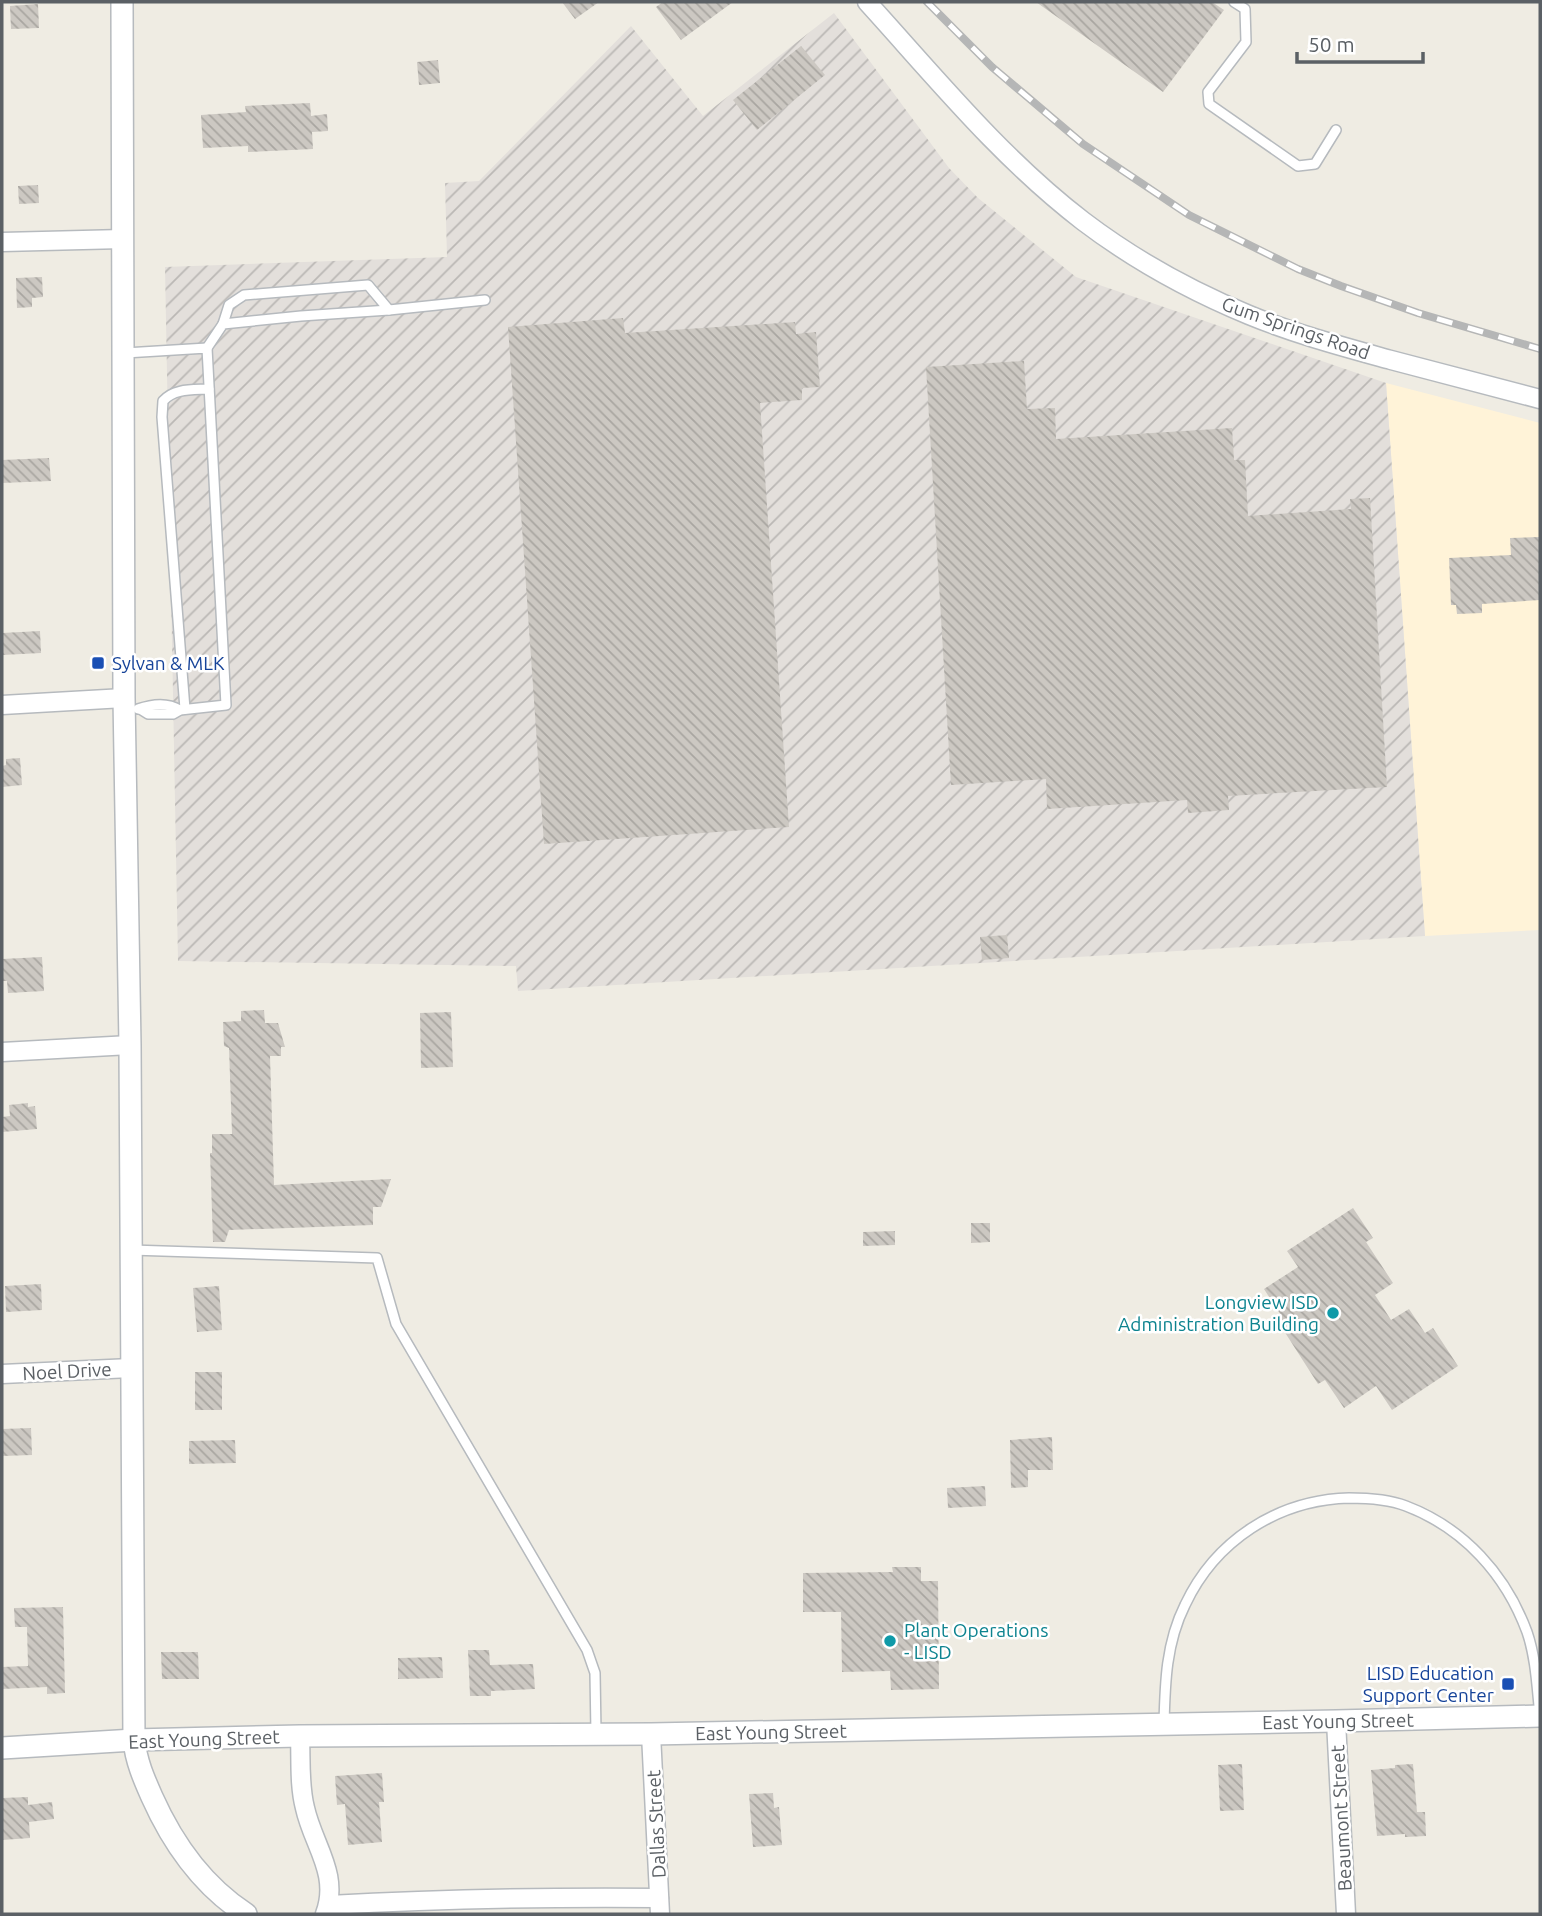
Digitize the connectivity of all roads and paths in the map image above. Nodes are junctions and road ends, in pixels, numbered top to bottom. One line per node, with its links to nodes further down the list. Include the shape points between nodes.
1 (122, 2): 5 (street)
2 (867, 2): 13 (street, Gum Springs Road, via 1021,168 1085,222 1159,271 1291,330)
3 (1234, 2): 4 (lane, via 1245,9 1246,42 1208,92 1209,104 1298,166 1315,164)
4 (1336, 130)
5 (123, 239): 6 (street); 11 (street)
6 (2, 242)
7 (485, 300): 8 (lane)
8 (389, 310): 9 (lane); 9 (lane, via 368,285 244,295 229,305)
9 (223, 324): 10 (lane)
10 (207, 348): 11 (lane); 12 (lane)
11 (123, 353): 15 (street)
12 (209, 389): 16 (lane, via 177,391 163,401); 16 (lane, via 226,705)
13 (1540, 399)
14 (2, 705): 15 (street)
15 (129, 705): 16 (lane); 17 (street)
16 (183, 709)
17 (130, 1045): 18 (street); 19 (street)
18 (2, 1052)
19 (131, 1250): 20 (street); 26 (lane, via 377,1258 396,1324 587,1650 595,1673)
20 (131, 1368): 21 (street, Noel Drive); 28 (street)
21 (2, 1374)
22 (1540, 1716): 23 (street, East Young Street); 24 (lane, via 1526,1630 1484,1558 1460,1536 1422,1513 1388,1501 1358,1498 1324,1500 1279,1512 1252,1527 1214,1560 1185,1605 1172,1639)
23 (1336, 1721): 24 (street, East Young Street); 33 (street, Beaumont Street)
24 (1164, 1724): 25 (street, East Young Street)
25 (651, 1734): 26 (street, East Young Street); 30 (street, Dallas Street)
26 (596, 1735): 27 (street, East Young Street)
27 (300, 1736): 28 (street, East Young Street); 31 (street, via 303,1800 330,1877)
28 (134, 1740): 29 (street, East Young Street); 32 (street, via 140,1770 174,1840 203,1878)
29 (2, 1748)
30 (660, 1906): 31 (street, via 554,1897 444,1899)
31 (327, 1910)
32 (246, 1914)
33 (1346, 1914)

